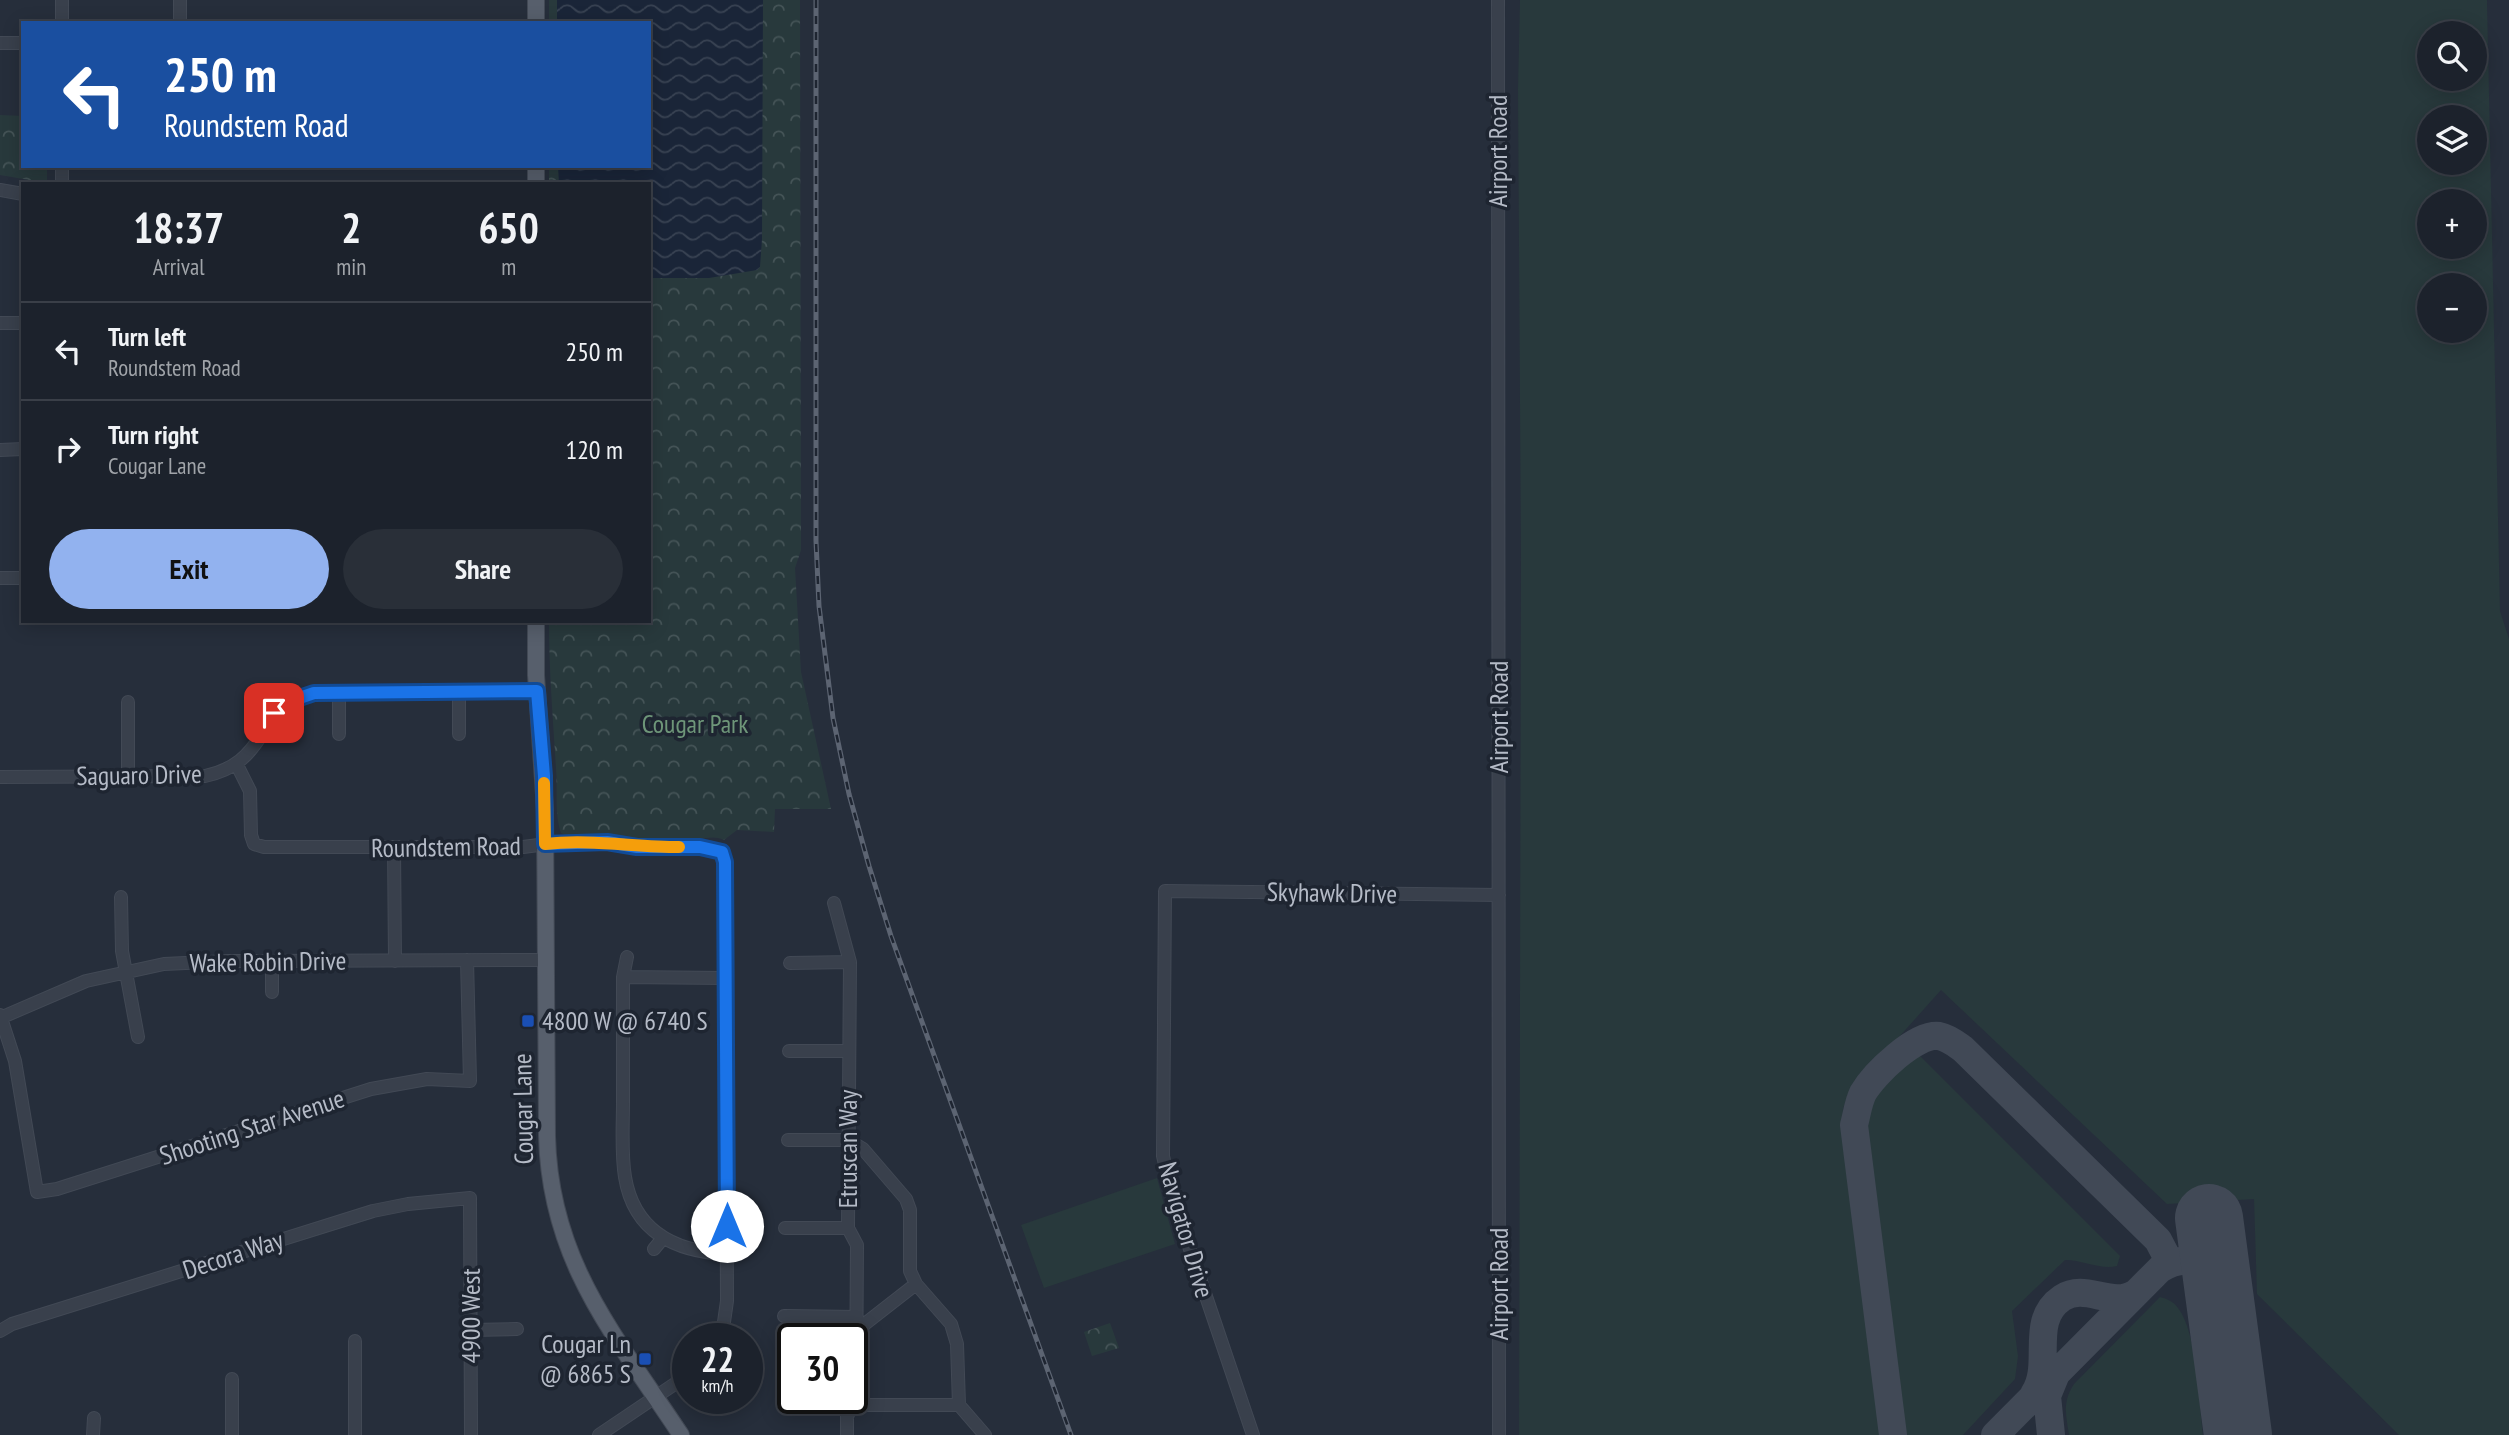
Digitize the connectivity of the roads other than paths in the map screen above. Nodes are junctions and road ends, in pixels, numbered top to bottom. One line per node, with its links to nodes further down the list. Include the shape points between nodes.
1 (62, 0): 5 (street)
2 (180, 0): 6 (street)
3 (536, 0): 7 (main road)
4 (1498, 0): 31 (street, Airport Road)
5 (62, 21)
6 (180, 21)
7 (536, 21)
8 (0, 43): 9 (street)
9 (21, 43)
10 (0, 190): 11 (street)
11 (21, 194)
12 (0, 323): 13 (street)
13 (21, 323)
14 (21, 449): 15 (street)
15 (0, 450)
16 (0, 578): 17 (street)
17 (21, 578)
18 (536, 623): 20 (main road, Cougar Lane)
19 (459, 691): 20 (street, Saguaro Drive); 21 (street, Saguaro Drive); 23 (street)
20 (537, 691): 28 (main road, Cougar Lane)
21 (339, 692): 24 (street); 25 (street, Saguaro Drive, via 314,693 288,702 274,713)
22 (128, 702): 27 (street)
23 (459, 733)
24 (339, 734)
25 (237, 765): 27 (street, Saguaro Drive, via 205,776); 29 (street, Roundstem Road, via 250,791 254,844 276,848)
26 (0, 777): 27 (street, Saguaro Drive)
27 (128, 777)
28 (545, 844): 29 (street, Roundstem Road); 36 (main road, Cougar Lane); 43 (street, Roundstem Road, via 607,842 720,850 725,862)
29 (394, 847): 38 (street)
30 (1165, 891): 31 (street, Skyhawk Drive); 80 (street, Navigator Drive, via 1163,1156 1173,1199)
31 (1499, 894): 81 (street, Airport Road)
32 (121, 897): 41 (street)
33 (834, 903): 39 (street, Etruscan Way)
34 (627, 957): 42 (street)
35 (467, 960): 36 (street, Wake Robin Drive); 38 (street, Wake Robin Drive); 45 (street, Shooting Star Avenue, via 470,1080 427,1079 371,1089 37,1192 15,1061)
36 (546, 960): 67 (main road, Cougar Lane, via 547,1152 558,1219 583,1285)
37 (272, 961): 38 (street, Wake Robin Drive); 41 (street, Wake Robin Drive, via 184,962); 44 (street)
38 (395, 961)
39 (850, 962): 40 (street); 48 (street, Etruscan Way)
40 (790, 963)
41 (125, 972): 45 (street, Wake Robin Drive, via 67,988); 46 (street)
42 (623, 977): 43 (street); 54 (street, via 625,1180 636,1208)
43 (726, 978): 56 (street)
44 (272, 992)
45 (0, 1017)
46 (138, 1037)
47 (789, 1051): 48 (street)
48 (848, 1051): 50 (street, Etruscan Way)
49 (788, 1140): 50 (street)
50 (848, 1140): 53 (street, Etruscan Way); 57 (street, via 863,1149 908,1203 910,1271)
51 (470, 1198): 62 (street, 4900 West); 63 (street, Decora Way, via 408,1204 351,1217)
52 (785, 1228): 53 (street)
53 (848, 1228): 60 (street, Etruscan Way, via 857,1245)
54 (663, 1238): 55 (street); 56 (street, via 690,1250)
55 (654, 1249)
56 (727, 1254): 59 (street)
57 (916, 1284): 60 (street); 69 (street, via 955,1333)
58 (784, 1316): 60 (street)
59 (723, 1323)
60 (857, 1323)
61 (517, 1329): 62 (street)
62 (471, 1330): 75 (street, 4900 West)
63 (0, 1331)
64 (355, 1341): 74 (street)
65 (232, 1379): 73 (street)
66 (672, 1386): 67 (street)
67 (656, 1397): 76 (street); 77 (main road, Cougar Lane)
68 (868, 1405): 69 (street)
69 (959, 1405): 79 (street)
70 (848, 1414): 78 (street, Etruscan Way)
71 (94, 1418): 72 (street)
72 (93, 1435)
73 (232, 1435)
74 (355, 1435)
75 (471, 1435)
76 (599, 1435)
77 (681, 1435)
78 (847, 1435)
79 (985, 1435)
80 (1253, 1435)
81 (1499, 1435)

